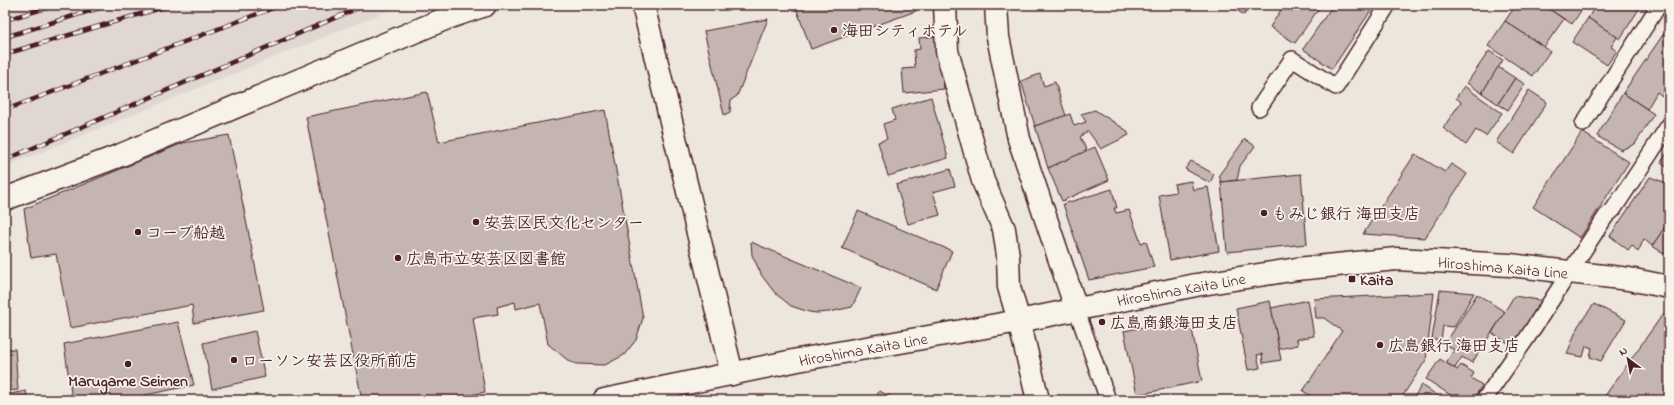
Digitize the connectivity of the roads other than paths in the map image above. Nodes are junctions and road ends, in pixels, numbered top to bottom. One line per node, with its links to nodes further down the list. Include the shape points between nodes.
1 (485, 5): 10 (street, via 447,18 121,155)
2 (643, 5): 16 (street)
3 (945, 5): 14 (street, via 947,51 983,181 1004,228 1009,287)
4 (996, 5): 13 (street, via 998,37 1019,139)
5 (1388, 5): 7 (lane, via 1336,87 1292,59)
6 (1659, 5): 8 (lane)
7 (1259, 108)
8 (1583, 124)
9 (1669, 125): 11 (lane)
10 (6, 200)
11 (1571, 272): 12 (street, Hiroshima Kaita Line); 13 (street, Hiroshima Kaita Line, via 1510,265 1396,259 1297,269 1196,285); 21 (lane)
12 (1669, 287)
13 (1070, 310): 14 (street, Hiroshima Kaita Line); 20 (lane)
14 (1026, 319): 15 (street); 16 (street, Hiroshima Kaita Line)
15 (1027, 354): 18 (street); 19 (street, via 1046,377)
16 (732, 374): 17 (street, Hiroshima Kaita Line)
17 (604, 400)
18 (1038, 400)
19 (1052, 400)
20 (1108, 400)
21 (1484, 400)

